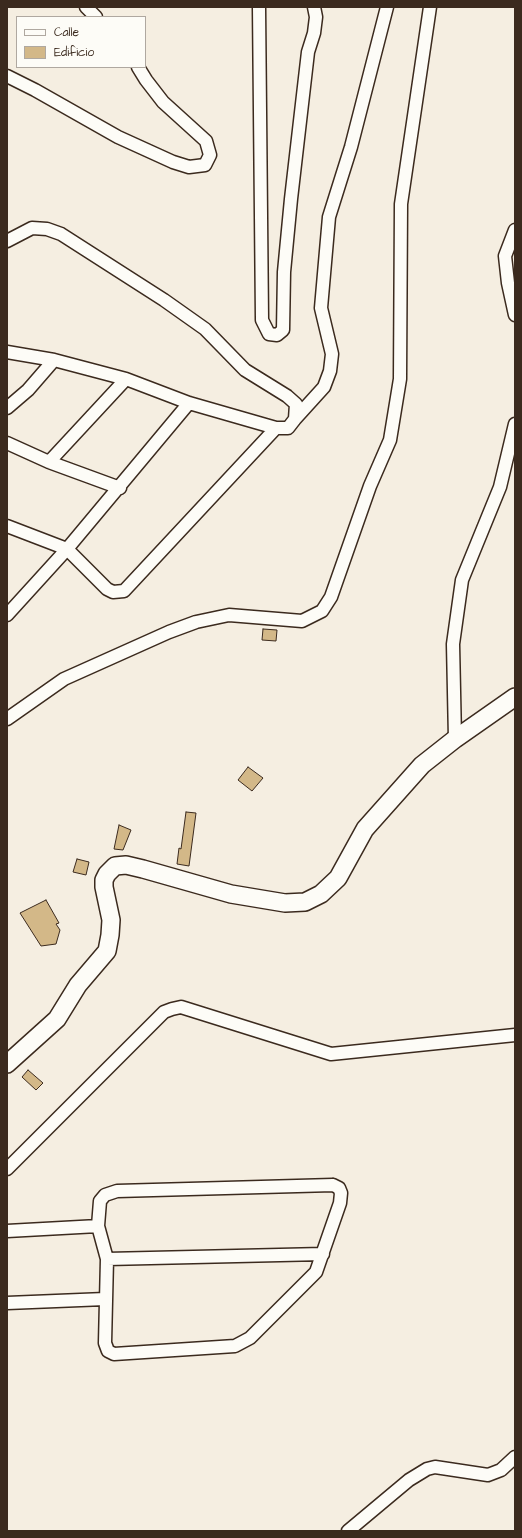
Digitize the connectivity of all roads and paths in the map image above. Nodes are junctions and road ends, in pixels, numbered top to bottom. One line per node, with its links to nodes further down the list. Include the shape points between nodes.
1 (86, 7): 6 (street)
2 (259, 7): 3 (street, via 262,320 269,334 277,335 283,330 284,272 291,198 308,52 316,17)
3 (314, 7)
4 (387, 7): 17 (street, via 351,147 329,217 321,308 332,354 330,371 324,387)
5 (430, 7): 27 (street, via 401,204 400,379 390,440 370,486 331,597 322,611 302,621 229,614 169,632 64,679)
6 (95, 16)
7 (139, 68): 8 (street, via 163,102 206,141 210,155 205,165 189,167 118,137)
8 (7, 76)
9 (515, 230): 11 (street, via 505,256)
10 (7, 241): 17 (street, via 32,228 47,229 61,234 164,300 205,330 245,370 296,404)
11 (515, 315)
12 (7, 352): 13 (street)
13 (54, 360): 14 (street); 16 (street, via 28,390)
14 (126, 379): 15 (street); 21 (street)
15 (189, 403): 19 (street); 22 (street)
16 (7, 408)
17 (295, 419): 19 (street, via 288,428)
18 (515, 424): 28 (street, via 500,487 462,580 453,644)
19 (276, 428): 24 (street, via 124,590 113,592 107,589)
20 (7, 443): 21 (street)
21 (49, 462): 22 (street)
22 (120, 488): 24 (street)
23 (7, 526): 24 (street)
24 (67, 549): 25 (street)
25 (7, 615)
26 (515, 698): 28 (main road)
27 (7, 719)
28 (455, 739): 30 (main road, via 422,765 379,812 365,829 338,878 321,894 305,902 285,903 231,894 126,865 116,866 104,880 111,920 107,951 78,985 57,1019)
29 (515, 1035): 31 (street, via 331,1054 181,1007 172,1009 164,1012)
30 (7, 1064)
31 (7, 1169)
32 (98, 1226): 33 (street); 34 (street, via 100,1201 105,1195 118,1191 333,1184 341,1193); 35 (street)
33 (7, 1231)
34 (323, 1254): 35 (street); 36 (street, via 316,1272 250,1338 234,1346 114,1354 108,1351 105,1343)
35 (107, 1259): 36 (street)
36 (105, 1299): 37 (street)
37 (7, 1303)
38 (515, 1457): 39 (street, via 500,1470 488,1475 435,1467 427,1469 409,1480)
39 (348, 1531)

